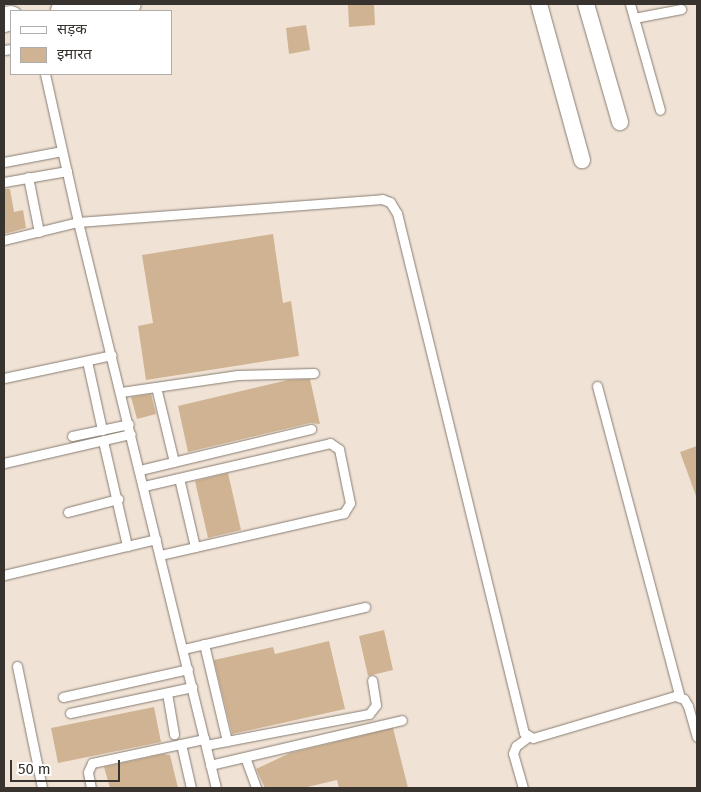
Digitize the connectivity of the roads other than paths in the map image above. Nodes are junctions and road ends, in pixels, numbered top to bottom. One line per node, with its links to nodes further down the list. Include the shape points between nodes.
1 (129, 4): 6 (street)
2 (540, 4): 12 (street)
3 (586, 4): 10 (street)
4 (630, 4): 7 (lane)
5 (681, 9): 7 (lane)
6 (72, 10)
7 (634, 18): 9 (lane)
8 (46, 75): 11 (lane)
9 (660, 110)
10 (620, 122)
11 (62, 151): 13 (lane); 14 (lane)
12 (582, 160)
13 (4, 162)
14 (66, 170): 15 (lane); 17 (lane)
15 (28, 177): 16 (lane); 18 (lane)
16 (4, 182)
17 (78, 222): 18 (lane); 20 (lane); 58 (lane, via 382,199 394,207 521,725)
18 (39, 232): 19 (lane)
19 (4, 240)
20 (112, 356): 21 (lane); 26 (lane)
21 (87, 361): 23 (lane); 29 (lane)
22 (314, 373): 25 (lane, via 238,375)
23 (4, 378)
24 (597, 386): 54 (lane)
25 (156, 387): 26 (lane); 33 (lane)
26 (121, 392): 27 (lane)
27 (128, 424): 29 (lane); 30 (lane)
28 (312, 429): 33 (lane)
29 (102, 430): 31 (lane)
30 (131, 434): 32 (lane); 35 (lane)
31 (72, 436)
32 (103, 441): 34 (lane); 38 (lane)
33 (174, 462): 35 (lane)
34 (4, 463)
35 (140, 470): 37 (lane)
36 (179, 478): 37 (lane); 42 (lane); 42 (lane, via 330,443 339,448 350,503 344,513)
37 (144, 486): 40 (lane)
38 (118, 499): 39 (lane); 41 (lane)
39 (68, 512)
40 (156, 539): 41 (lane); 43 (lane)
41 (127, 546): 44 (lane)
42 (195, 547): 43 (lane)
43 (160, 555): 47 (lane)
44 (4, 575)
45 (365, 608): 46 (lane)
46 (204, 644): 47 (lane); 60 (lane)
47 (183, 649): 49 (lane)
48 (17, 666): 65 (lane)
49 (188, 669): 51 (lane); 53 (lane)
50 (372, 680): 60 (lane, via 376,705 369,714)
51 (192, 688): 52 (lane); 61 (lane)
52 (166, 693): 55 (lane); 57 (lane)
53 (63, 697)
54 (680, 697): 58 (lane); 59 (lane, via 688,706)
55 (70, 713)
56 (402, 720): 63 (lane)
57 (174, 734)
58 (528, 737): 70 (lane, via 516,746 513,753)
59 (697, 737)
60 (227, 741): 61 (lane)
61 (205, 742): 62 (lane); 64 (lane)
62 (181, 744): 66 (lane, via 92,764 88,772); 67 (lane)
63 (245, 756): 64 (lane); 69 (lane)
64 (210, 764): 68 (lane)
65 (42, 788)
66 (91, 788)
67 (191, 788)
68 (216, 788)
69 (256, 788)
70 (523, 788)

